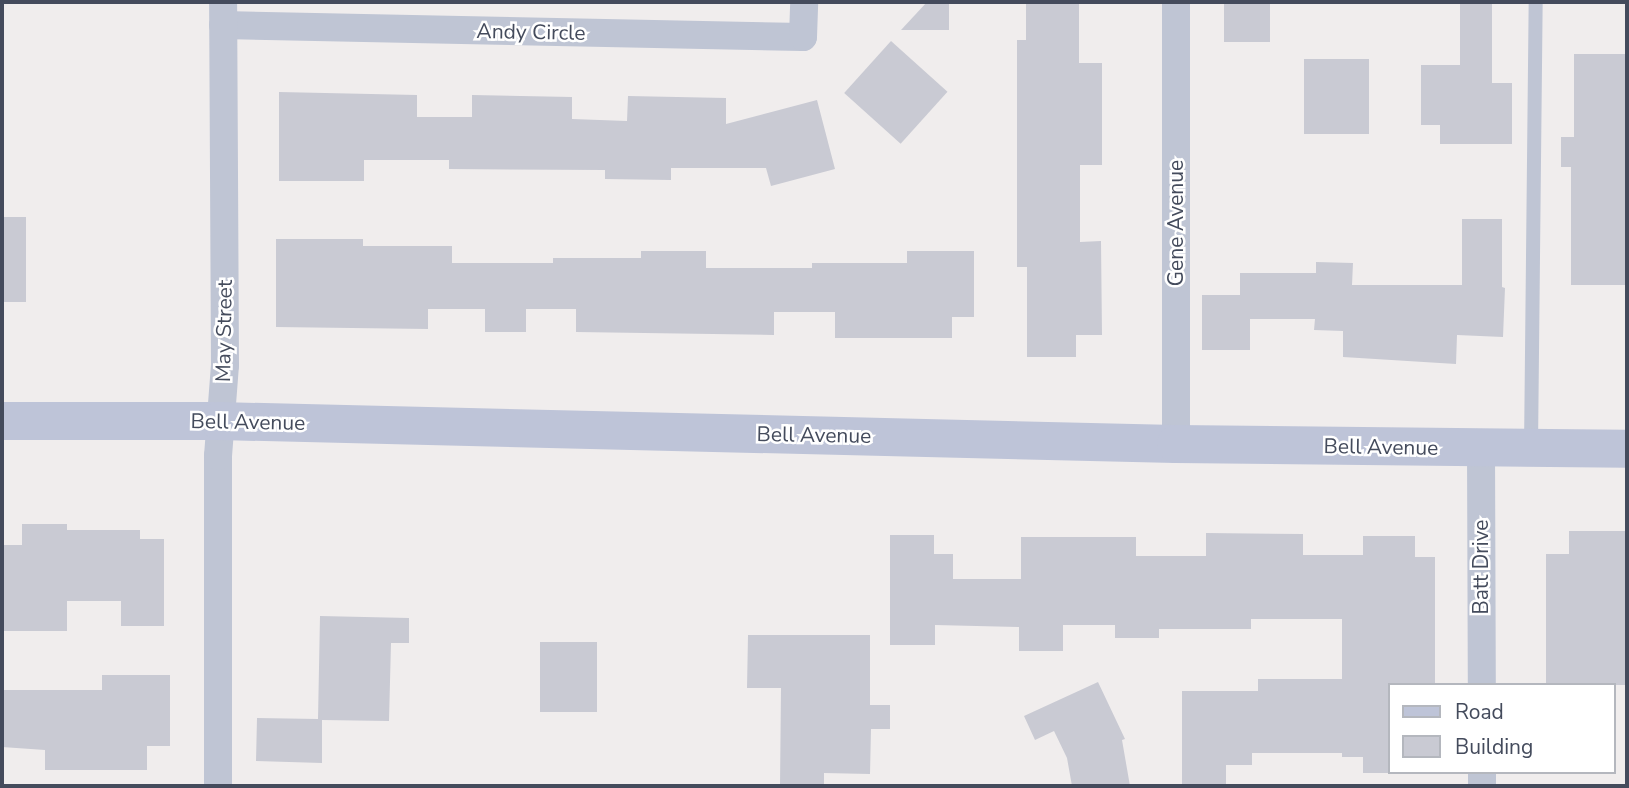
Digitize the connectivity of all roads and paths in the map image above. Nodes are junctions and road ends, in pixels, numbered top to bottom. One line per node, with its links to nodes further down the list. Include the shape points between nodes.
1 (804, 2): 4 (street, Andy Circle, via 803,37)
2 (1176, 2): 7 (street, Gene Avenue)
3 (1536, 2): 9 (lane)
4 (223, 14): 6 (street, May Street, via 225,365)
5 (2, 421): 6 (main road, Bell Avenue)
6 (219, 421): 7 (main road, Bell Avenue); 12 (street, May Street)
7 (1176, 444): 8 (main road, Bell Avenue)
8 (1481, 449): 9 (main road, Bell Avenue); 11 (street, Batt Drive)
9 (1531, 449): 10 (main road, Bell Avenue)
10 (1627, 449)
11 (1482, 683)
12 (218, 786)

